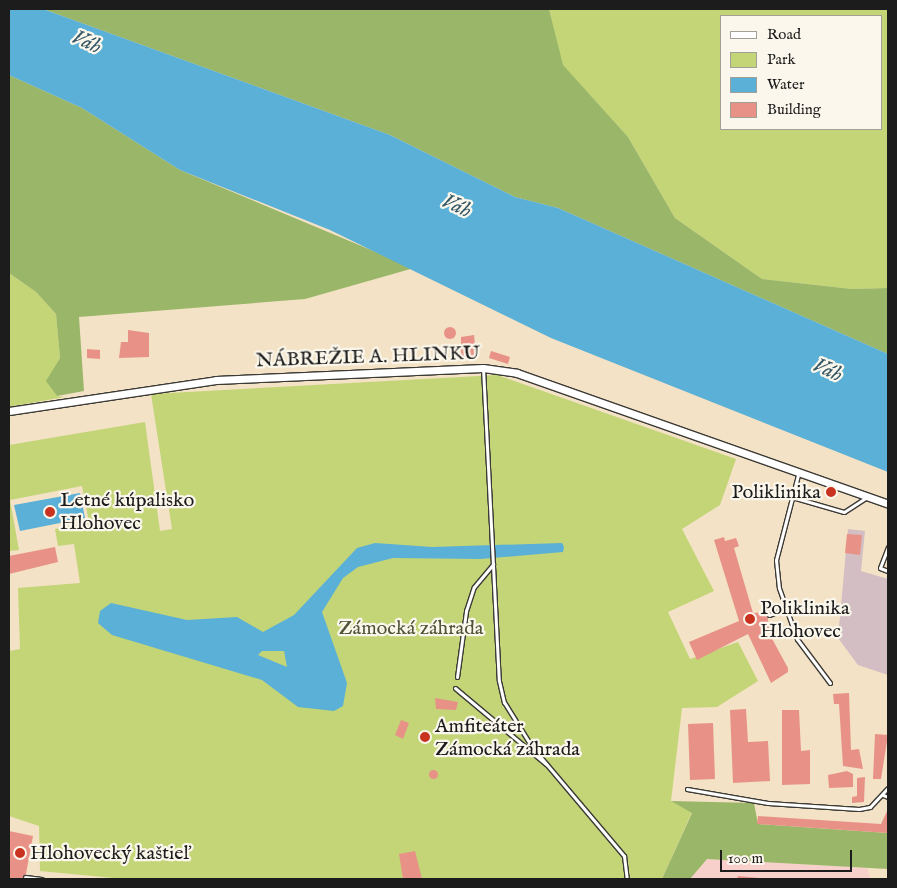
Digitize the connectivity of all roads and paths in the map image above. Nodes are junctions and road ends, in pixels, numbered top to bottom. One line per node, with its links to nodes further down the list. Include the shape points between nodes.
1 (482, 368): 2 (street, NÁBREŽIE A. HLINKU, via 216,380); 3 (street, NÁBREŽIE A. HLINKU, via 517,373); 8 (lane)
2 (9, 411)
3 (798, 475): 4 (lane); 5 (street, NÁBREŽIE A. HLINKU)
4 (792, 497): 5 (lane, via 844,512); 10 (lane, via 776,560)
5 (867, 497): 6 (street, NÁBREŽIE A. HLINKU)
6 (888, 504)
7 (888, 547): 9 (lane, via 880,568)
8 (493, 562): 12 (lane, via 474,587 466,612); 15 (lane, via 499,681 504,702)
9 (888, 571)
10 (785, 609): 11 (lane); 13 (lane, via 797,639)
11 (769, 615)
12 (457, 677)
13 (830, 683)
14 (456, 688): 15 (lane)
15 (548, 765): 22 (lane, via 620,850)
16 (888, 788): 18 (lane)
17 (687, 789): 18 (lane, via 768,803 859,809 870,808)
18 (883, 795): 19 (lane)
19 (888, 797)
20 (25, 877): 21 (lane)
21 (42, 879)
22 (627, 879)

